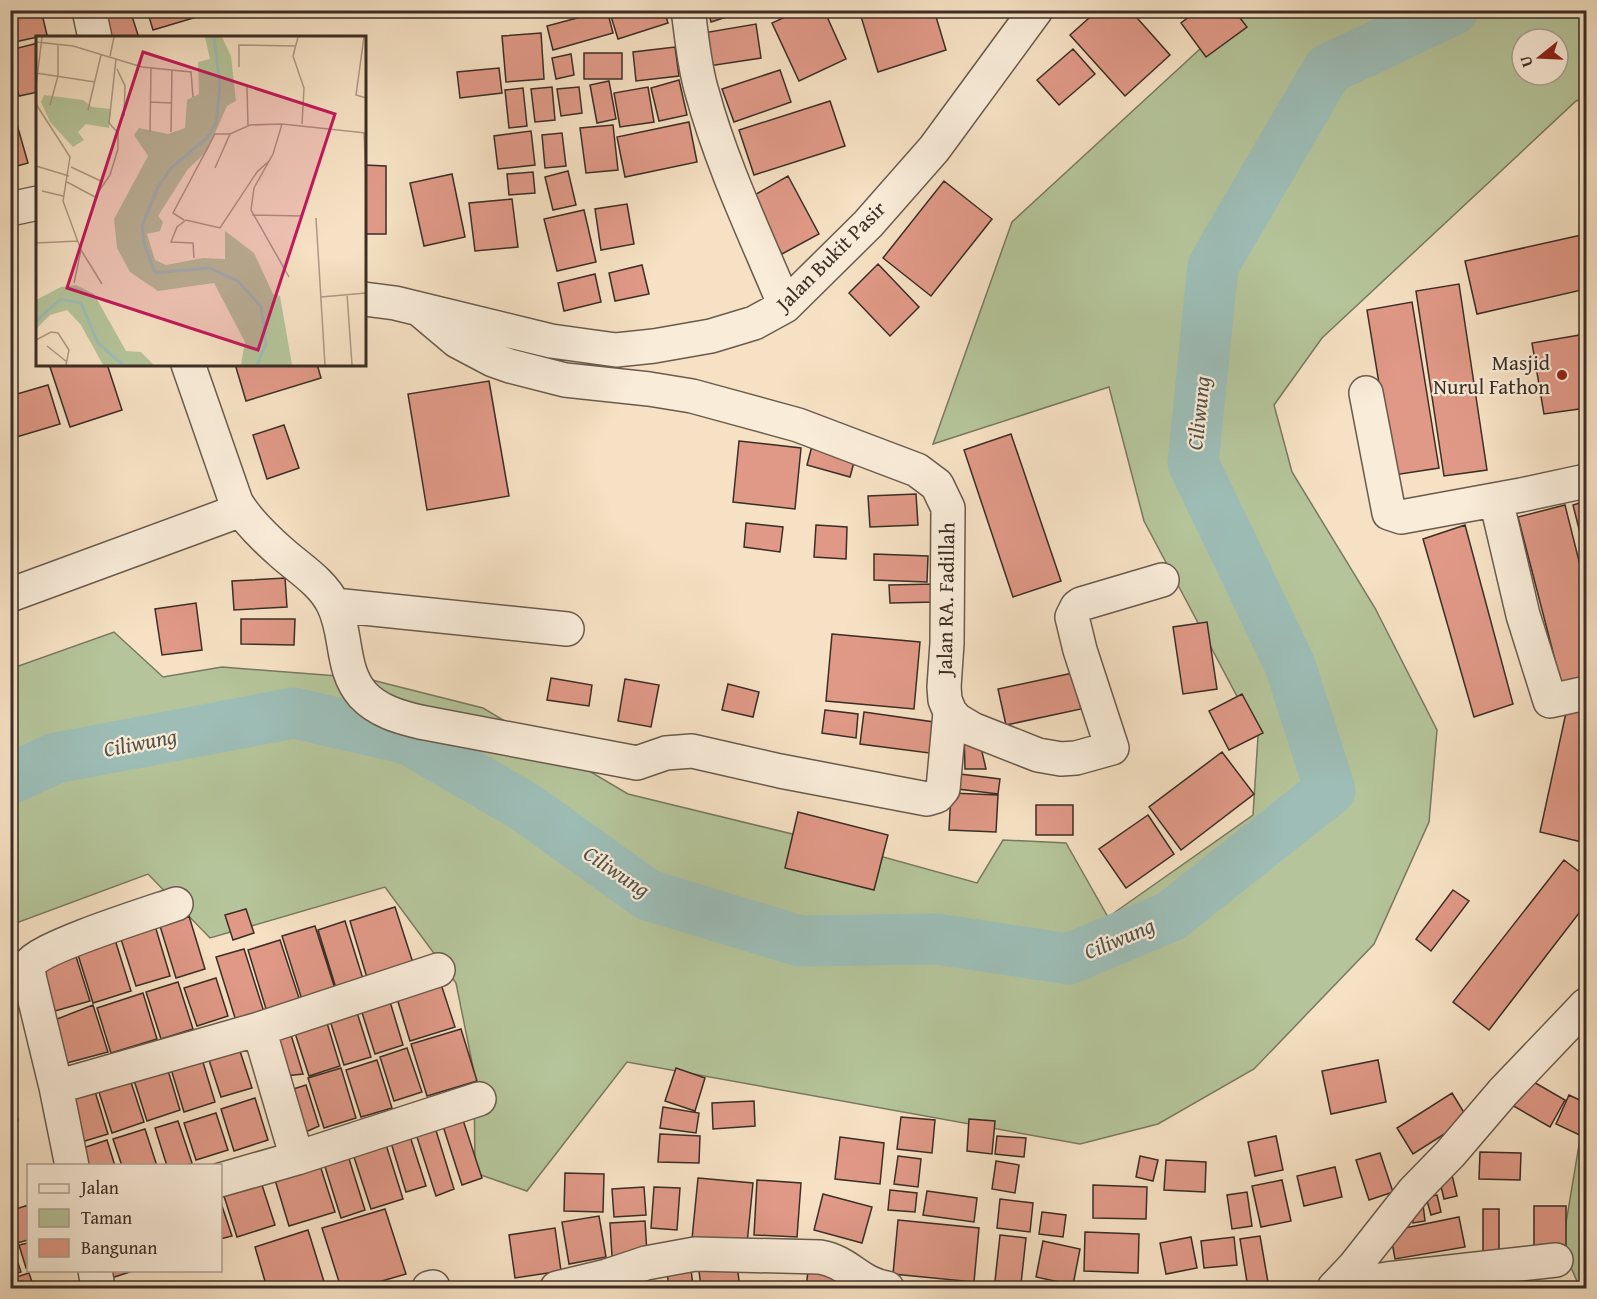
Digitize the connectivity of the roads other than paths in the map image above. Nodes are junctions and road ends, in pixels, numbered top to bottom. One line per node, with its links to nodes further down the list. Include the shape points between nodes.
1 (89, 10): 4 (street)
2 (688, 10): 8 (street, via 701,90 713,127)
3 (1036, 10): 8 (street, Jalan Bukit Pasir, via 934,149 868,224)
4 (95, 36)
5 (36, 203): 6 (street)
6 (10, 209)
7 (366, 299): 9 (street, Jalan Bukit Pasir)
8 (785, 306): 9 (street, Jalan Bukit Pasir, via 734,330 616,350 551,340)
9 (419, 309): 20 (street, Jalan RA. Fadillah, via 457,341 510,366 566,380 649,389 715,402 798,425 905,465 937,485 948,508 944,687)
10 (189, 366): 14 (street)
11 (1366, 393): 13 (street, via 1389,513 1401,517)
12 (1587, 481): 13 (street)
13 (1496, 500): 19 (street, via 1523,615 1550,701)
14 (241, 510): 16 (street); 17 (street, via 281,552 315,580)
15 (1162, 580): 20 (street, via 1081,604 1072,617 1112,748 1076,758 1038,755 972,729)
16 (10, 595)
17 (334, 605): 18 (street); 20 (street, Jalan RA. Fadillah, via 348,668 356,685 372,702 396,716 637,763 666,753 692,751 927,799 944,789)
18 (567, 629)
19 (1587, 693)
20 (950, 712)
21 (176, 904): 25 (street, via 89,934 32,960 29,976)
22 (438, 970): 24 (street)
23 (1587, 1005): 35 (street, via 1414,1191)
24 (259, 1029): 25 (street); 27 (street)
25 (56, 1087): 28 (street)
26 (479, 1099): 27 (street)
27 (297, 1158): 29 (street)
28 (72, 1164)
29 (222, 1179)
30 (1556, 1260): 35 (street)
31 (95, 1272): 32 (street)
32 (98, 1288)
33 (557, 1288): 34 (street, via 672,1257 712,1253 834,1259)
34 (880, 1288)
35 (1335, 1288)

